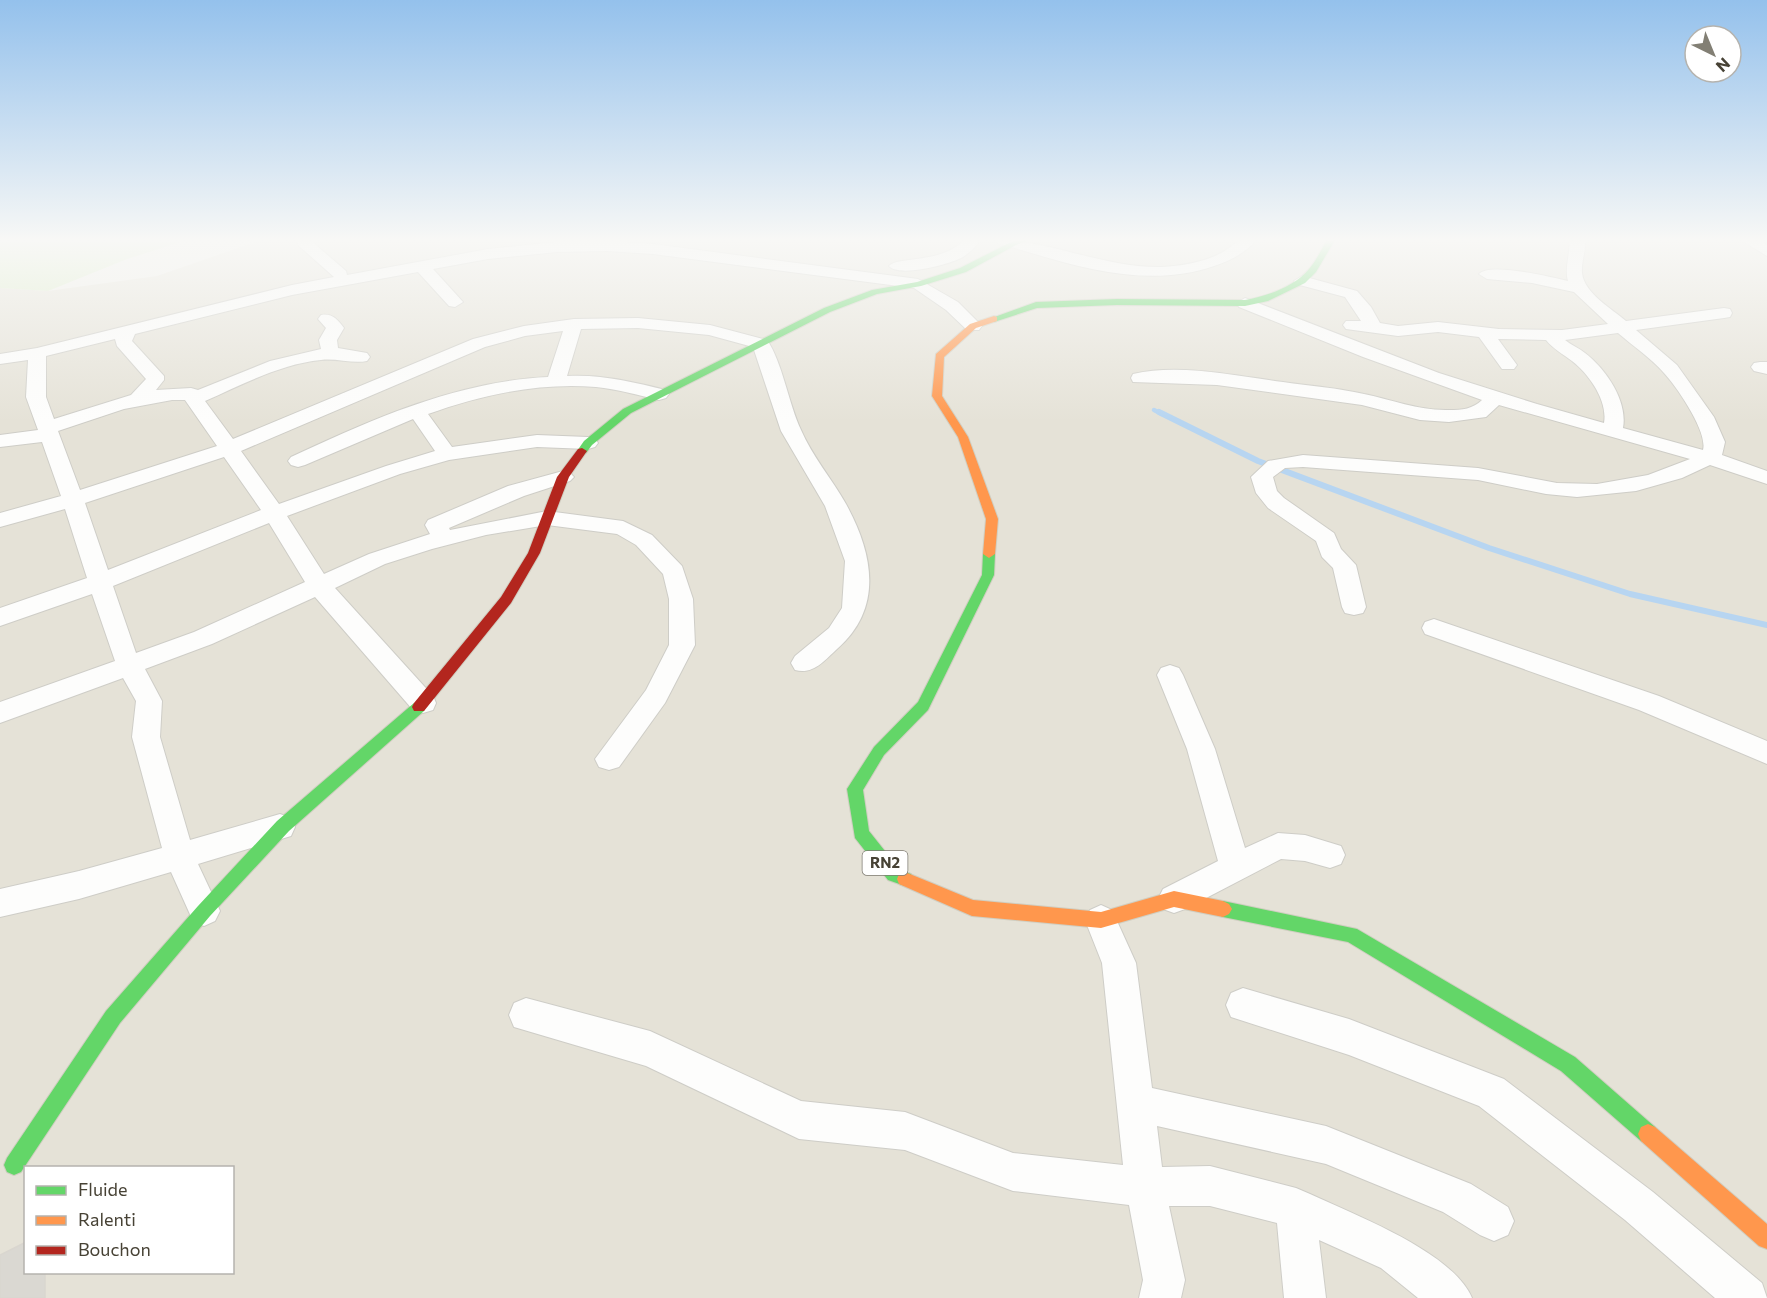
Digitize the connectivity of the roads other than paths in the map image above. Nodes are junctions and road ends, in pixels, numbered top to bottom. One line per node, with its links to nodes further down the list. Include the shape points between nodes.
1 (249, 301): 18 (street)
2 (453, 301): 8 (street)
3 (852, 301): 23 (main road)
4 (943, 301): 15 (street)
5 (1257, 301): 9 (main road, RN2)
6 (1356, 301): 17 (street)
7 (1575, 301): 10 (street)
8 (455, 303)
9 (1245, 303): 15 (main road, RN2, via 1036,305); 30 (street)
10 (1578, 303): 16 (street); 19 (street)
11 (1724, 313): 16 (street)
12 (327, 319): 25 (street, via 335,328 328,340)
13 (574, 324): 23 (street, via 638,323 710,330); 32 (street); 42 (street, via 479,343)
14 (1352, 325): 17 (street)
15 (973, 326): 72 (main road, RN2, via 939,356 937,396 963,437 992,519 988,575 923,706 879,751 855,789 861,833 894,875 972,908)
16 (1624, 327): 19 (street); 44 (street, via 1671,369 1704,417 1715,442)
17 (1374, 328): 22 (street)
18 (127, 331): 26 (street); 36 (street, via 123,342 155,376)
19 (1596, 331): 21 (street); 24 (street)
20 (1484, 332): 21 (street); 22 (street, via 1438,327); 29 (street)
21 (1551, 335): 39 (street, via 1562,349 1587,365 1609,397 1615,412)
22 (1419, 342): 30 (street)
23 (761, 345): 33 (main road); 58 (street, via 791,431 836,506 858,561 854,609 838,634)
24 (1612, 345)
25 (330, 352): 27 (street); 35 (street, via 292,360)
26 (37, 353): 28 (street); 38 (street, via 36,397)
27 (361, 357)
28 (0, 359)
29 (1508, 365)
30 (1429, 374): 34 (street)
31 (1140, 378): 34 (street, via 1217,379 1363,399 1420,414 1449,416 1479,413)
32 (556, 382): 33 (street, via 613,383); 37 (street, via 498,390)
33 (659, 394): 41 (main road, via 627,411)
34 (1496, 398): 39 (street)
35 (195, 399): 36 (street, via 191,394 178,393); 42 (street)
36 (136, 400): 38 (street)
37 (416, 410): 43 (street); 45 (street)
38 (47, 431): 40 (street); 48 (street)
39 (1612, 432): 44 (street)
40 (0, 441)
41 (588, 444): 43 (street, via 537,441); 46 (main road)
42 (230, 448): 48 (street); 49 (street)
43 (447, 454): 49 (street)
44 (1711, 457): 47 (street); 55 (street, via 1645,484 1605,490 1558,489 1470,473 1303,461 1272,466 1262,477 1268,493 1326,538 1330,552 1344,565)
45 (298, 461)
46 (563, 477): 50 (main road); 52 (street, via 516,491)
47 (1767, 478)
48 (73, 500): 51 (street); 53 (street)
49 (274, 513): 53 (street); 54 (street)
50 (547, 518): 52 (street); 61 (main road, via 534,553 506,600); 64 (street, via 623,528 644,540 674,572 681,599 682,645 656,696)
51 (0, 520)
52 (435, 525): 54 (street, via 377,560)
53 (100, 582): 56 (street); 59 (street)
54 (318, 584): 59 (street, via 252,617); 61 (street)
55 (1354, 607)
56 (0, 617)
57 (1434, 628): 63 (street, via 1649,702)
58 (804, 663)
59 (130, 666): 62 (street); 67 (street, via 150,701 146,737)
60 (1170, 675): 68 (street, via 1201,749)
61 (423, 703): 65 (main road)
62 (0, 713)
63 (1767, 753)
64 (609, 759)
65 (283, 826): 67 (street); 71 (main road)
66 (1330, 855): 68 (street, via 1278,846)
67 (180, 856): 70 (street); 71 (street)
68 (1234, 868): 69 (street)
69 (1174, 899): 72 (main road, RN2); 80 (main road, RN2, via 1351,935 1569,1064)
70 (0, 903)
71 (204, 911): 76 (main road, via 113,1017)
72 (1101, 920): 75 (street, via 1119,963)
73 (1243, 1005): 84 (street, via 1349,1037 1491,1092 1639,1206)
74 (526, 1015): 77 (street, via 650,1049 799,1120 905,1131 1013,1172)
75 (1135, 1103): 77 (street); 79 (street, via 1326,1145 1457,1198)
76 (14, 1165)
77 (1145, 1187): 78 (street, via 1210,1186); 81 (street, via 1164,1280)
78 (1296, 1208): 82 (street); 83 (street, via 1395,1254)
79 (1494, 1221)
80 (1767, 1238)
81 (1160, 1298)
82 (1305, 1298)
83 (1451, 1298)
84 (1747, 1298)

